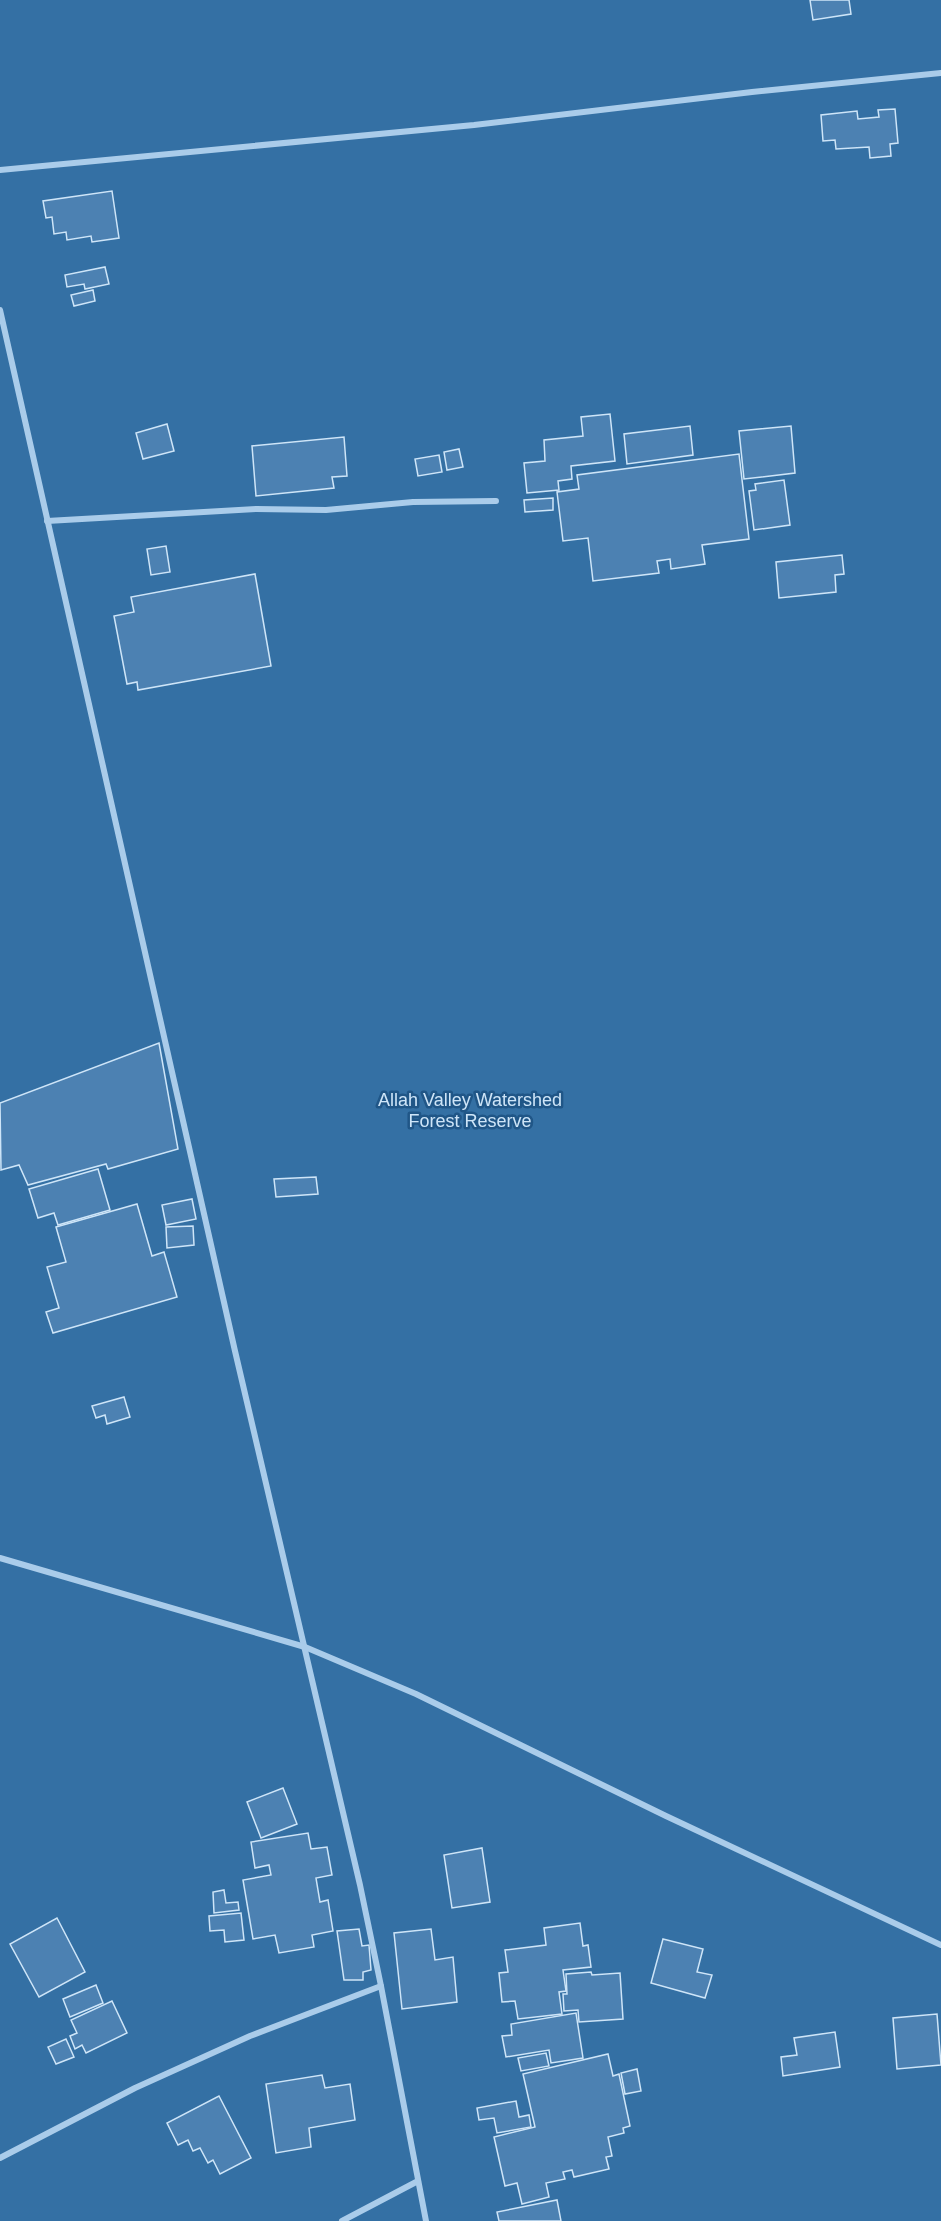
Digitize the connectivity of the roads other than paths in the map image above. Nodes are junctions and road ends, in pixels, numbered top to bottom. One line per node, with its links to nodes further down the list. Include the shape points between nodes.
1 (941, 73): 2 (street, via 474,125)
2 (0, 170)
3 (0, 310): 5 (street)
4 (496, 501): 5 (street)
5 (48, 521): 7 (street, via 234,1351)
6 (0, 1558): 7 (street)
7 (305, 1647): 8 (street, via 416,1694); 9 (street)
8 (941, 1945)
9 (381, 1986): 10 (street, via 250,2036 135,2088); 11 (street)
10 (0, 2158)
11 (418, 2181): 12 (street); 13 (street)
12 (342, 2221)
13 (426, 2221)

